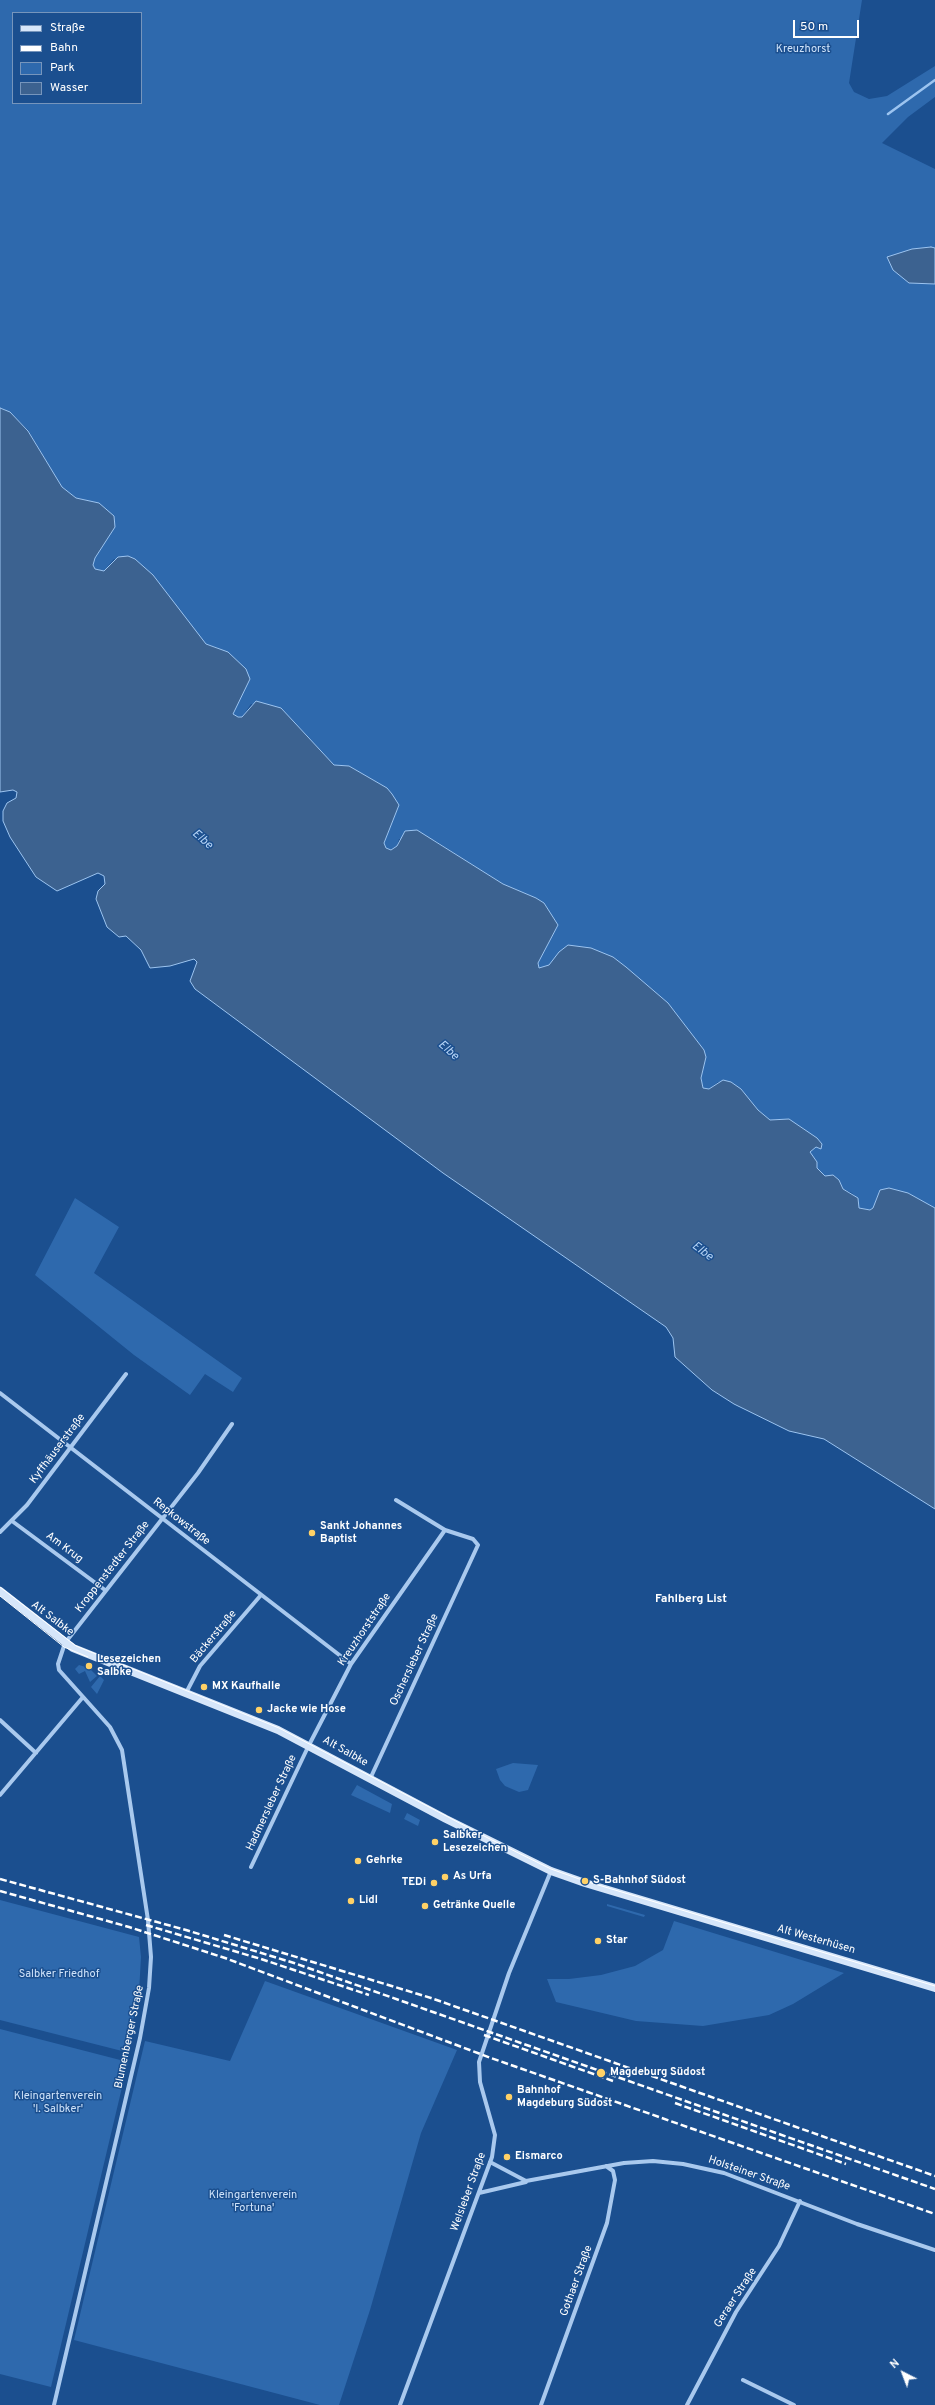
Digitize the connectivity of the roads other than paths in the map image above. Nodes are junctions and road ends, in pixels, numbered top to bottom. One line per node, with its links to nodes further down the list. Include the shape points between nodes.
1 (126, 1374): 4 (street, Kyffhäuserstraße)
2 (0, 1393): 4 (street, Repkowstraße)
3 (232, 1424): 6 (street, Kroppenstedter Straße)
4 (71, 1447): 6 (street, Repkowstraße); 7 (street, Kyffhäuserstraße)
5 (396, 1500): 8 (street)
6 (162, 1519): 10 (street, Kroppenstedter Straße); 12 (street, Repkowstraße)
7 (12, 1521): 9 (street, Kyffhäuserstraße); 10 (street, Am Krug)
8 (445, 1530): 14 (street, Kreuzhorststraße); 20 (street, Oschersleber Straße, via 474,1539 478,1544 477,1548)
9 (0, 1532)
10 (105, 1590): 13 (street, Kroppenstedter Straße)
11 (0, 1591): 13 (main road, Alt Salbke)
12 (261, 1595): 14 (street, Repkowstraße); 15 (street, Bäckerstraße, via 200,1666)
13 (65, 1643): 15 (main road, Alt Salbke); 16 (street, Blumenberger Straße, via 59,1669)
14 (351, 1664): 18 (street, Kreuzhorststraße)
15 (186, 1693): 18 (main road, Alt Salbke, via 278,1730)
16 (83, 1697): 19 (street); 33 (street, Blumenberger Straße, via 110,1726 124,1755 149,1926 151,1972 140,2038)
17 (0, 1720): 19 (street)
18 (308, 1745): 20 (main road, Alt Salbke); 22 (street, Hadmersleber Straße)
19 (36, 1753): 21 (street)
20 (370, 1779): 23 (main road, Alt Salbke)
21 (0, 1795)
22 (251, 1868)
23 (551, 1871): 24 (main road, Alt Salbke); 26 (street, Welsleber Straße, via 509,1973 479,2062 481,2087 495,2135)
24 (689, 1914): 25 (main road, Alt Westerhüsen)
25 (935, 1988)
26 (490, 2162): 28 (street); 29 (street, Welsleber Straße)
27 (604, 2166): 28 (street, Holsteiner Straße); 30 (street, Holsteiner Straße, via 644,2162 683,2164 724,2173); 35 (street, Gothaer Straße, via 611,2168 614,2174 614,2192 607,2223)
28 (526, 2181): 29 (street, Holsteiner Straße)
29 (479, 2193): 34 (street, Welsleber Straße)
30 (800, 2201): 31 (street, Holsteiner Straße, via 857,2224); 36 (street, Geraer Straße, via 779,2246 733,2317)
31 (935, 2250)
32 (743, 2380): 37 (street)
33 (54, 2405)
34 (400, 2405)
35 (541, 2405)
36 (687, 2405)
37 (794, 2405)

